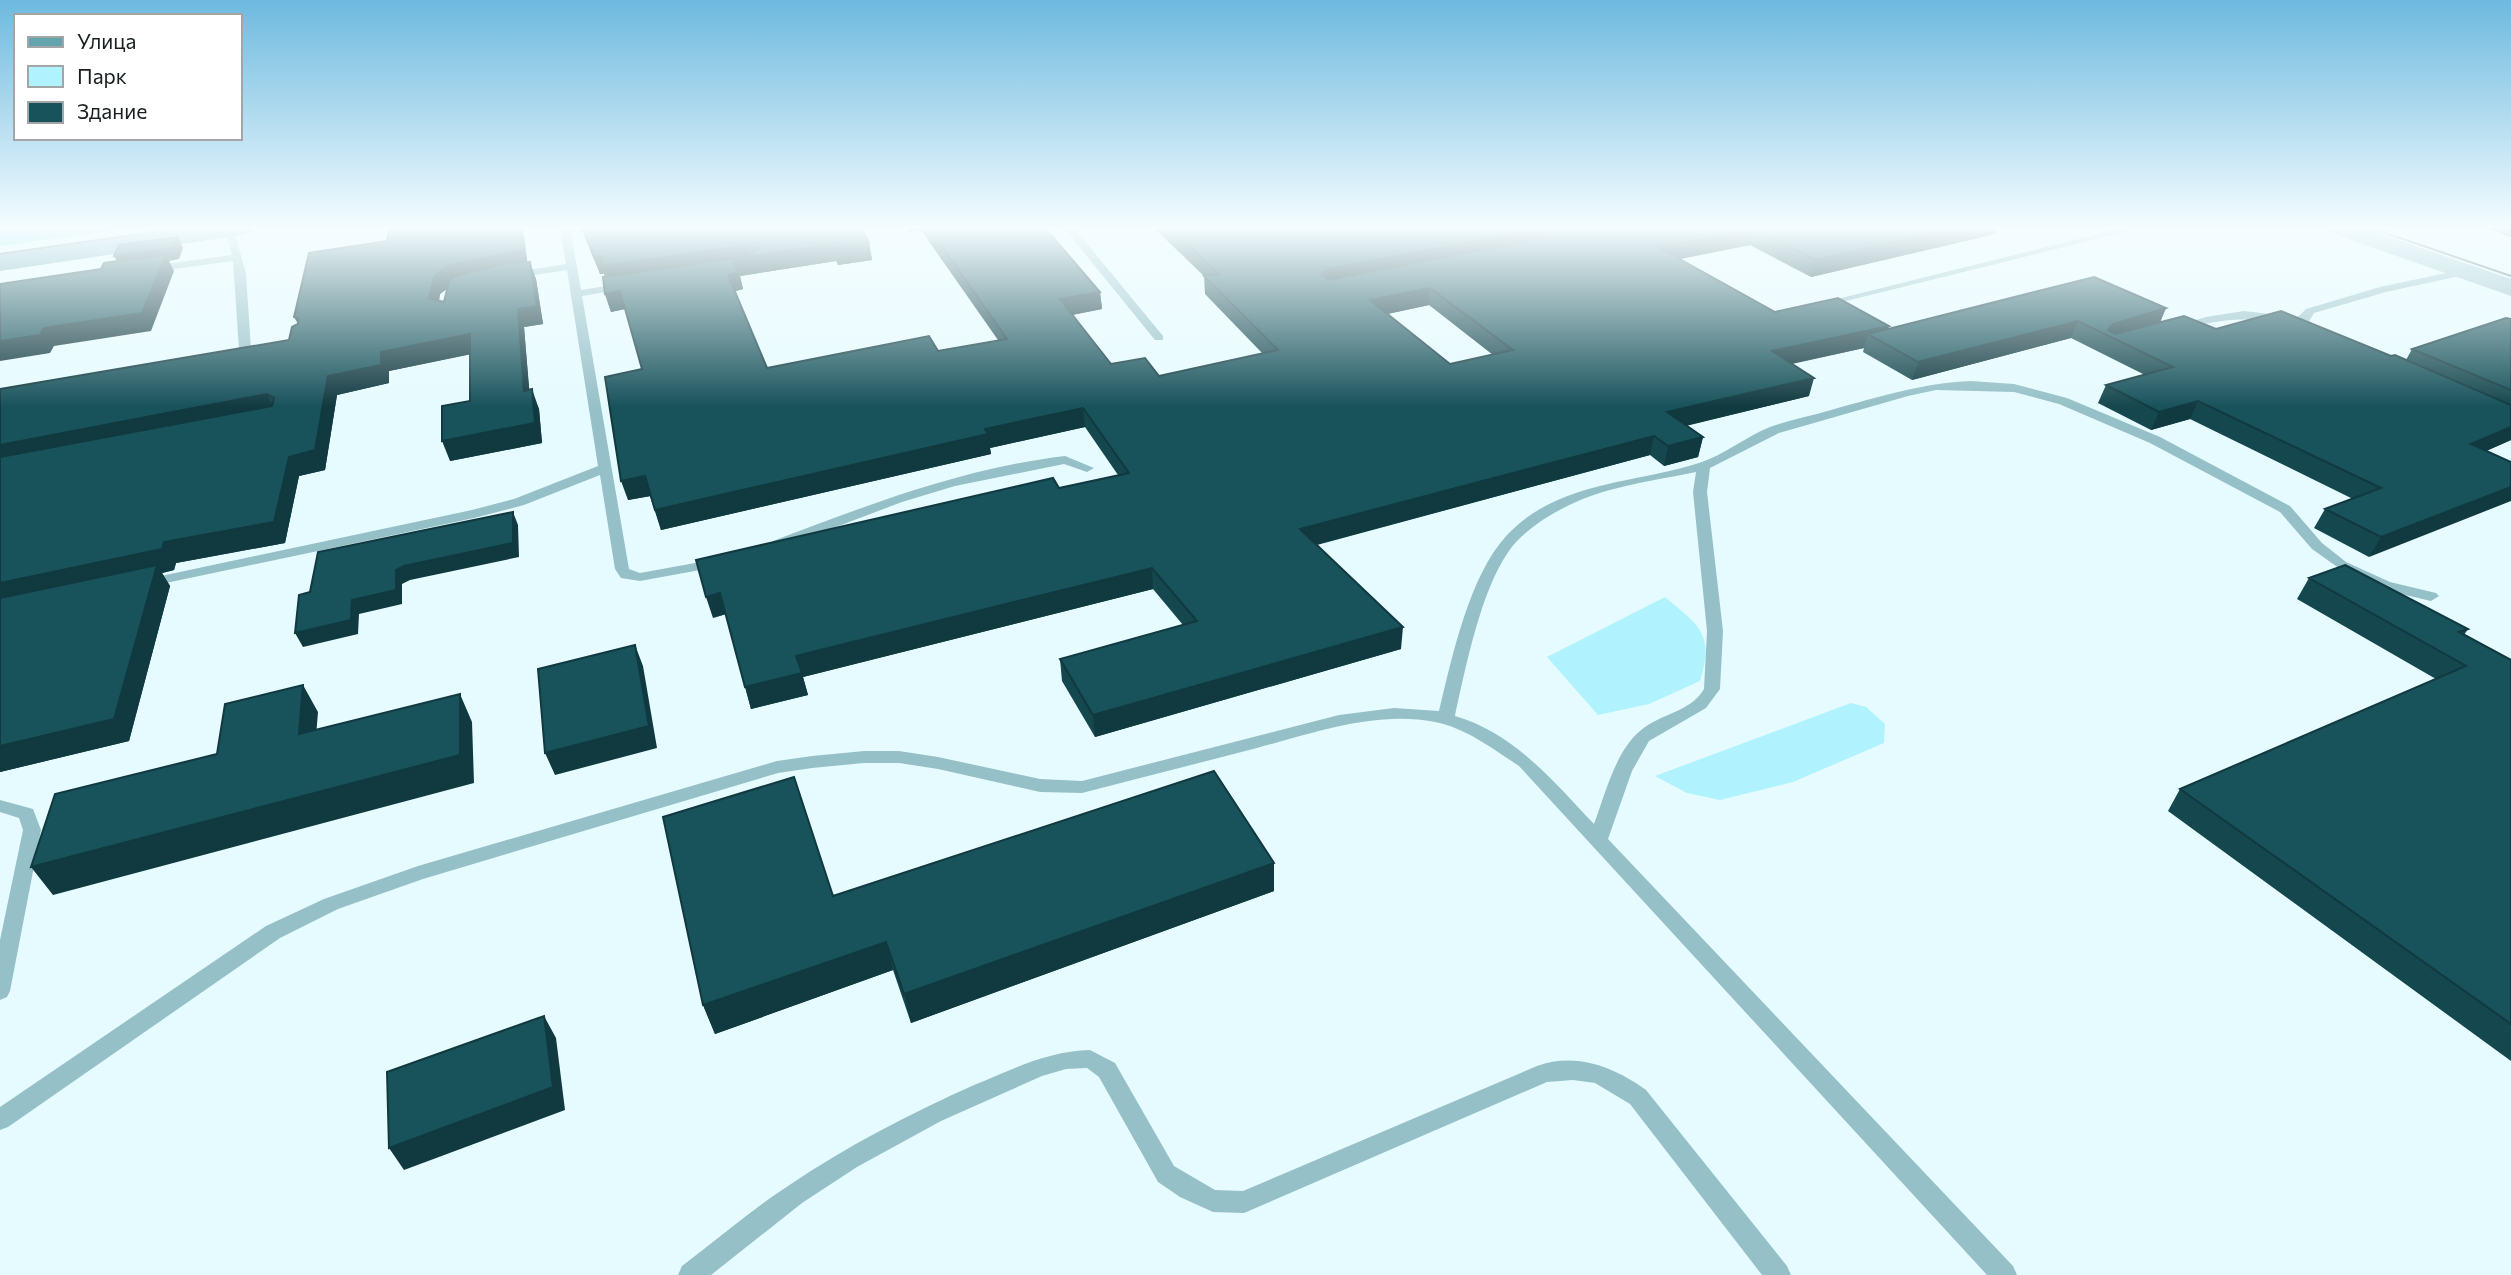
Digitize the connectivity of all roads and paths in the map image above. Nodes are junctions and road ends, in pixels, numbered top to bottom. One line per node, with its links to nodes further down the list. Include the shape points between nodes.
1 (240, 288): 14 (lane)
2 (575, 288): 7 (lane)
3 (616, 288): 7 (lane)
4 (1118, 288): 11 (lane)
5 (1890, 288): 8 (lane)
6 (2391, 288): 10 (lane, via 2310,311 2302,324)
7 (576, 294): 17 (lane)
8 (1830, 302)
9 (2171, 329): 10 (lane, via 2241,313 2266,316)
10 (2309, 332): 12 (lane)
11 (1159, 338)
12 (2324, 340)
13 (258, 347): 14 (lane)
14 (245, 349): 15 (lane)
15 (231, 352)
16 (1704, 466): 22 (lane, via 1774,430 1905,393 1936,386 2014,388 2063,401 2155,440 2286,509 2321,551 2350,569 2410,594); 23 (lane, via 1601,488 1549,509 1513,537 1487,577 1463,645); 25 (lane, via 1698,483 1714,635 1711,692 1643,737 1628,762)
17 (605, 468): 20 (lane, via 626,575 640,577); 21 (lane, via 486,511)
18 (1087, 468): 19 (lane, via 1065,460 953,483)
19 (766, 548)
20 (735, 559)
21 (134, 586)
22 (2431, 596)
23 (1446, 717): 25 (lane, via 1488,736 1525,762); 27 (lane, via 1392,714 1339,721 1082,787 1056,789 951,765 875,756 777,767 418,873 331,904 273,932)
24 (0, 806): 26 (lane, via 27,814 32,830)
25 (1598, 840): 30 (lane)
26 (0, 991)
27 (0, 1120)
28 (691, 1275): 29 (lane, via 794,1195 884,1140 944,1108 1038,1068 1090,1059 1107,1070 1166,1174 1213,1201 1244,1202 1545,1073 1593,1071 1618,1081 1638,1097)
29 (1778, 1275)
30 (2004, 1275)

